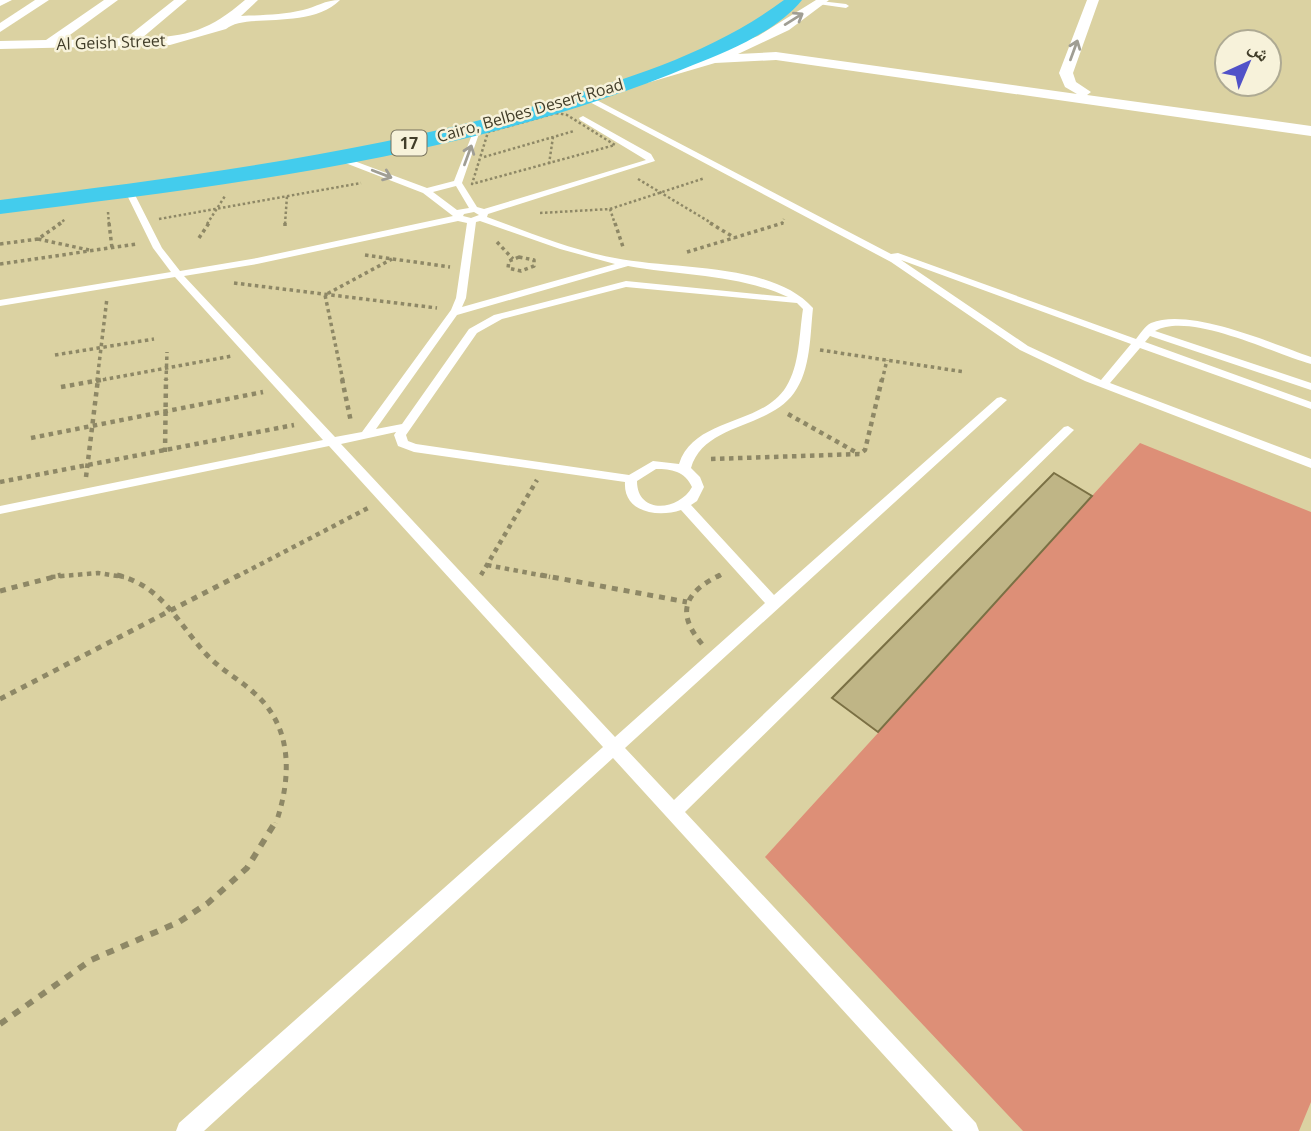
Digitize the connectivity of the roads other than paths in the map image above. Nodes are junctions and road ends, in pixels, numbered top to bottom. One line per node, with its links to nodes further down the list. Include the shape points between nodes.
1 (6, 0): 11 (street)
2 (43, 0): 14 (street)
3 (112, 0): 17 (street)
4 (181, 0): 16 (street)
5 (252, 0): 13 (street, Al Geish Street)
6 (334, 0): 13 (street, via 311,12)
7 (772, 0): 37 (highway, Cairo, Belbes Desert Road / 17, via 711,36 641,66 493,112 296,155)
8 (793, 0): 24 (highway, Cairo, Belbes Desert Road / 17, via 733,40)
9 (1093, 0): 22 (street, one-way to 9, via 1066,73)
10 (822, 2): 12 (lane); 15 (street, one-way to 10)
11 (0, 4)
12 (846, 6)
13 (232, 19): 16 (street, Al Geish Street, via 191,36)
14 (0, 28)
15 (764, 37): 19 (street); 21 (street)
16 (128, 43): 17 (street, Al Geish Street)
17 (49, 44): 18 (street, Al Geish Street)
18 (0, 45)
19 (780, 47): 20 (street); 23 (street)
20 (765, 56): 21 (street); 27 (street)
21 (716, 59): 24 (street)
22 (1068, 81): 23 (street); 25 (street)
23 (1040, 82): 25 (street)
24 (617, 87): 26 (highway, Cairo, Belbes Desert Road / 17)
25 (1084, 92): 27 (street)
26 (587, 97): 31 (highway, Cairo, Belbes Desert Road / 17); 41 (lane)
27 (1229, 116): 29 (street)
28 (583, 118): 39 (lane, via 651,159 647,164)
29 (1263, 121): 30 (street); 32 (street)
30 (1311, 124)
31 (479, 127): 33 (highway, Cairo, Belbes Desert Road / 17); 34 (lane, one-way to 31)
32 (1311, 131)
33 (338, 157): 35 (highway, Cairo, Belbes Desert Road / 17); 36 (lane, one-way to 36)
34 (458, 183): 36 (lane); 39 (lane)
35 (130, 191): 38 (highway, Cairo, Belbes Desert Road / 17); 43 (lane, via 158,248)
36 (426, 191): 40 (lane)
37 (0, 194)
38 (0, 207)
39 (477, 215): 40 (lane); 42 (lane); 46 (lane)
40 (457, 216): 43 (lane)
41 (874, 249): 48 (lane); 50 (lane, via 934,285 1002,335)
42 (627, 264): 44 (lane, via 763,282); 46 (lane)
43 (178, 275): 45 (lane); 57 (lane)
44 (803, 301): 54 (lane, via 625,284 498,317 473,331); 58 (lane, via 808,307 794,385 775,407 701,441)
45 (0, 303)
46 (455, 312): 56 (lane)
47 (1148, 332): 48 (lane); 49 (lane, via 1161,324 1192,324); 51 (lane)
48 (1138, 343): 50 (lane); 53 (lane)
49 (1311, 360)
50 (1103, 384): 59 (lane)
51 (1311, 387)
52 (1000, 400): 63 (lane)
53 (1311, 406)
54 (404, 427): 56 (lane); 60 (lane, via 400,439 414,448)
55 (1068, 430): 65 (lane)
56 (360, 436): 57 (lane)
57 (332, 442): 62 (lane); 64 (lane)
58 (684, 464): 60 (lane, via 653,465); 61 (lane, via 698,487)
59 (1311, 464)
60 (631, 479): 61 (lane, via 630,493 642,505 663,510)
61 (684, 506): 63 (lane)
62 (0, 510)
63 (774, 604): 64 (lane)
64 (613, 748): 65 (lane); 66 (lane)
65 (673, 812): 67 (lane)
66 (187, 1131)
67 (968, 1131)

